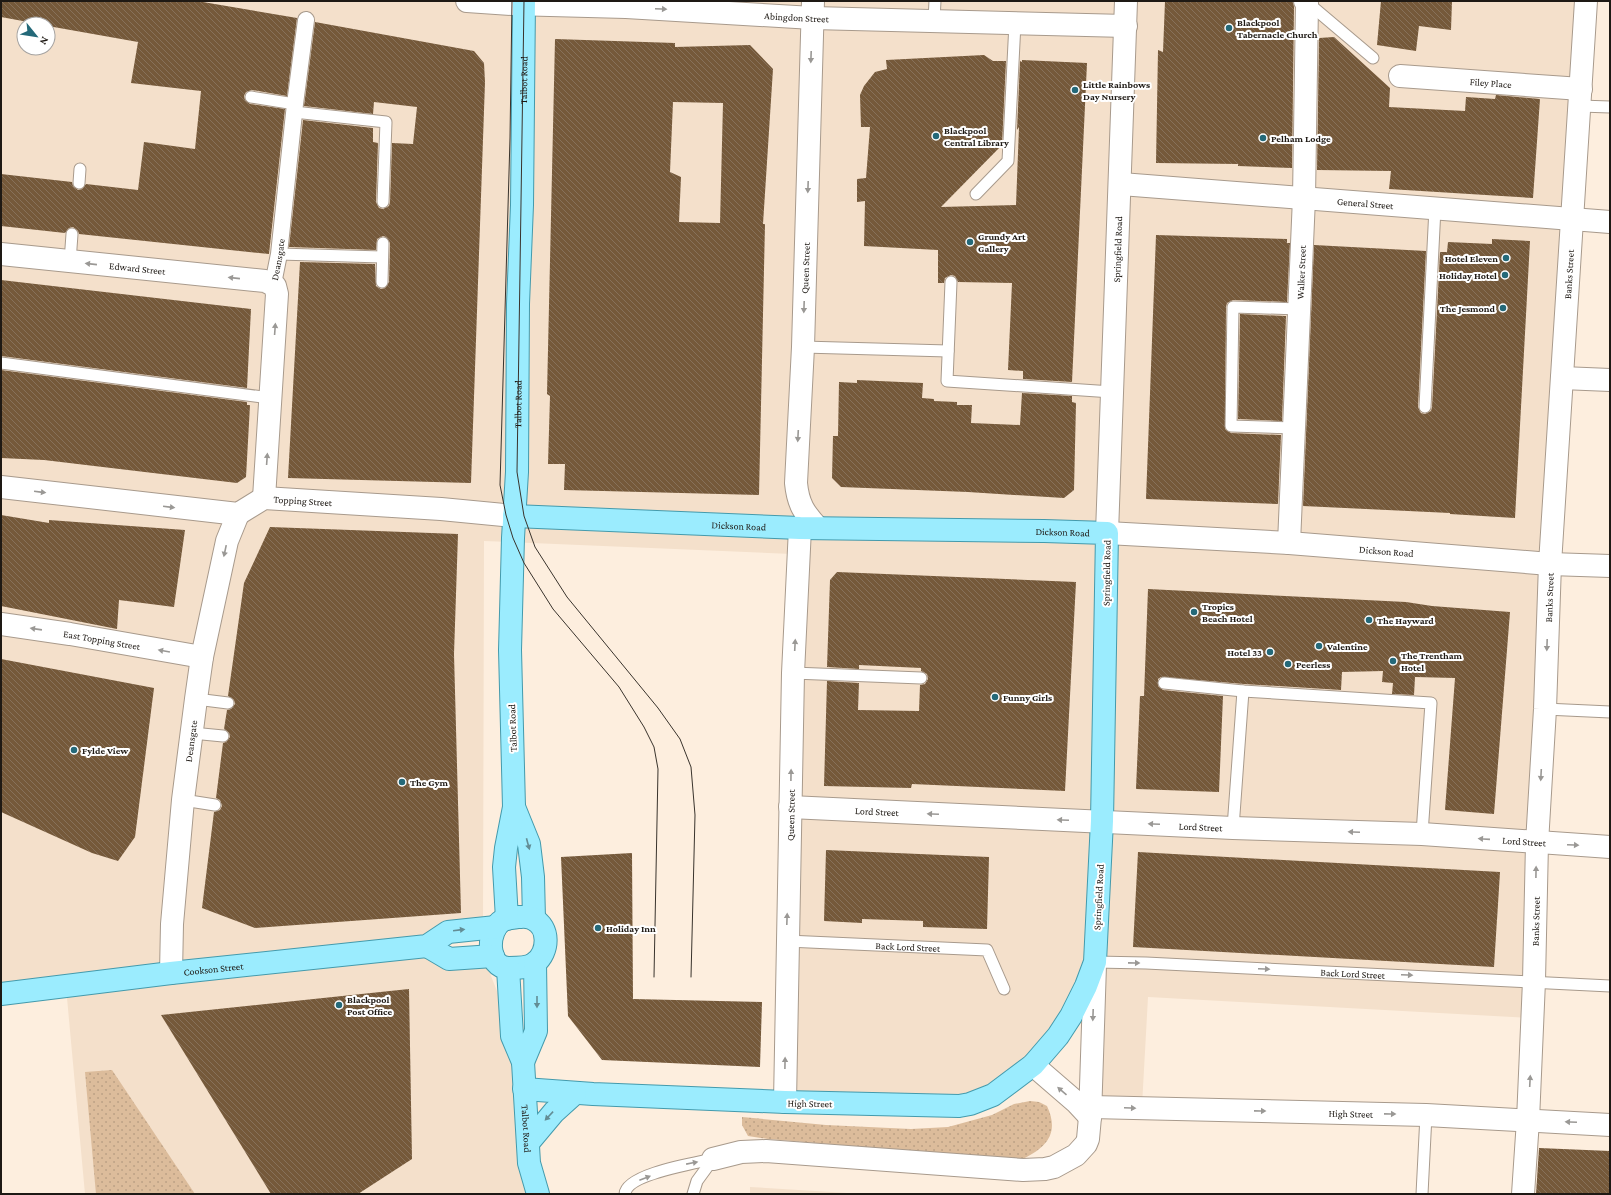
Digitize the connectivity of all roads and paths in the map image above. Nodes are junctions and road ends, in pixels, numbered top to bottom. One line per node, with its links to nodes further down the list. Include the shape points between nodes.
1 (467, 1): 5 (street, Abingdon Street)
2 (1126, 1): 10 (street, Springfield Road)
3 (1586, 1): 14 (street, Banks Street)
4 (1306, 2): 11 (lane, Walker Street); 21 (street, Walker Street)
5 (524, 3): 6 (street, Abingdon Street, one-way to 6); 48 (main road, Talbot Road, via 517,472)
6 (813, 10): 7 (street, Abingdon Street); 36 (street, Queen Street, one-way to 36)
7 (934, 11): 9 (street, Abingdon Street)
8 (306, 20): 16 (street, Deansgate)
9 (1015, 23): 10 (street, Abingdon Street); 20 (lane, via 1008,161)
10 (1126, 26): 19 (street, Springfield Road)
11 (1373, 58)
12 (1400, 76): 14 (street, Filey Place)
13 (251, 97): 16 (lane)
14 (1581, 97): 15 (lane); 24 (street, Banks Street)
15 (1610, 107)
16 (294, 108): 22 (lane, via 386,122); 29 (street, Deansgate)
17 (80, 169): 18 (lane)
18 (79, 183)
19 (1120, 184): 21 (street, General Street); 41 (street, Springfield Road)
20 (976, 194)
21 (1304, 198): 23 (street, General Street); 35 (street, Walker Street)
22 (383, 202)
23 (1435, 208): 24 (street, General Street); 43 (lane)
24 (1573, 219): 25 (street, General Street); 39 (street, Banks Street)
25 (1610, 222)
26 (72, 234): 31 (lane)
27 (383, 243): 30 (lane)
28 (1, 254): 31 (street, Edward Street)
29 (279, 254): 30 (lane); 34 (street, Deansgate)
30 (382, 257): 32 (lane)
31 (70, 262): 34 (street, Edward Street, one-way to 31)
32 (382, 282)
33 (950, 282): 37 (lane)
34 (273, 284): 42 (street, Deansgate, one-way to 34, via 277,294)
35 (1300, 309): 44 (street, Walker Street); 44 (lane, via 1234,307 1231,426)
36 (803, 347): 37 (lane); 49 (street, Queen Street, one-way to 49, via 796,483 800,505)
37 (948, 351): 41 (lane, via 947,381)
38 (1, 363): 42 (lane)
39 (1562, 378): 40 (street); 52 (street, Banks Street)
40 (1610, 380)
41 (1112, 392): 50 (street, Springfield Road)
42 (270, 398): 46 (street, Deansgate, one-way to 42)
43 (1425, 407)
44 (1294, 428): 51 (street, Walker Street)
45 (1, 487): 47 (street, one-way to 47)
46 (264, 498): 47 (street, Topping Street); 48 (street, Topping Street)
47 (238, 514): 55 (street, Deansgate, one-way to 55, via 227,541)
48 (514, 516): 49 (main road, Dickson Road); 69 (main road, Talbot Road, via 510,650)
49 (809, 528): 50 (main road, Dickson Road); 56 (street, Queen Street, one-way to 49)
50 (1107, 533): 51 (street, Dickson Road); 70 (main road, Springfield Road)
51 (1289, 543): 52 (street, Dickson Road)
52 (1550, 564): 53 (street, Dickson Road); 62 (street, Banks Street, one-way to 62)
53 (1610, 566)
54 (1, 624): 55 (street, East Topping Street, one-way to 54)
55 (202, 658): 60 (street, Deansgate)
56 (793, 673): 57 (lane); 68 (street, Queen Street, one-way to 56)
57 (921, 678)
58 (1164, 683): 59 (lane)
59 (1243, 691): 71 (lane); 72 (lane, via 1431,703)
60 (196, 699): 61 (lane); 64 (street, Deansgate)
61 (228, 703)
62 (1544, 709): 63 (lane); 73 (street, Banks Street, one-way to 73)
63 (1610, 712)
64 (192, 732): 65 (lane); 66 (street, Deansgate)
65 (224, 736)
66 (183, 800): 67 (lane); 82 (street, Deansgate, via 172,924)
67 (215, 805)
68 (790, 807): 70 (street, Lord Street, one-way to 68); 77 (street, Queen Street, one-way to 68)
69 (514, 808): 75 (main road, Talbot Road, one-way to 75, via 529,844); 76 (main road, Talbot Road, via 504,867)
70 (1102, 821): 71 (street, Lord Street, one-way to 70); 80 (main road, Springfield Road)
71 (1233, 828): 72 (street, Lord Street, one-way to 71)
72 (1422, 834): 73 (street, Lord Street, one-way to 72)
73 (1537, 843): 74 (street, Lord Street, one-way to 74); 83 (street, Banks Street, one-way to 73)
74 (1610, 847)
75 (534, 919): 76 (main road, via 523,917); 81 (main road, via 544,931 546,942 543,954)
76 (502, 923): 78 (main road, Cookson Street, one-way to 76, via 448,932); 79 (main road, via 490,941 491,951)
77 (787, 941): 85 (lane, Back Lord Street, via 987,950); 91 (street, Queen Street, one-way to 77)
78 (427, 946): 79 (main road, via 449,959); 82 (main road, Cookson Street)
79 (501, 962): 81 (main road, via 526,966); 87 (main road, Talbot Road, via 512,1036)
80 (1095, 962): 83 (lane, Back Lord Street, one-way to 83); 88 (main road, High Street, via 1071,1016); 92 (street, Springfield Road, one-way to 92)
81 (535, 963): 87 (main road, Talbot Road, one-way to 87, via 536,1031)
82 (171, 973): 86 (main road, Cookson Street)
83 (1534, 981): 84 (lane, Back Lord Street); 94 (street, Banks Street, one-way to 83)
84 (1610, 986)
85 (1004, 989)
86 (1, 994)
87 (523, 1062): 89 (main road, Talbot Road)
88 (1033, 1065): 91 (main road, High Street, via 993,1095 970,1104 930,1106); 92 (street, one-way to 88)
89 (524, 1088): 90 (main road, High Street); 96 (main road, Talbot Road)
90 (575, 1093): 91 (main road, High Street); 96 (main road, one-way to 96, via 554,1112)
91 (784, 1102)
92 (1090, 1112): 93 (street, High Street, one-way to 93); 97 (street, Springfield Road, via 1086,1144 1066,1162 1045,1170 766,1151 740,1152)
93 (1426, 1115): 94 (street, High Street); 101 (lane)
94 (1528, 1120): 95 (street, High Street, one-way to 94); 102 (street, Banks Street)
95 (1610, 1125)
96 (528, 1143): 98 (main road, Talbot Road, via 529,1163)
97 (712, 1159): 99 (lane, one-way to 97, via 633,1182 672,1167); 100 (lane, via 698,1181)
98 (538, 1194)
99 (625, 1194)
100 (694, 1194)
101 (1422, 1194)
102 (1523, 1194)

